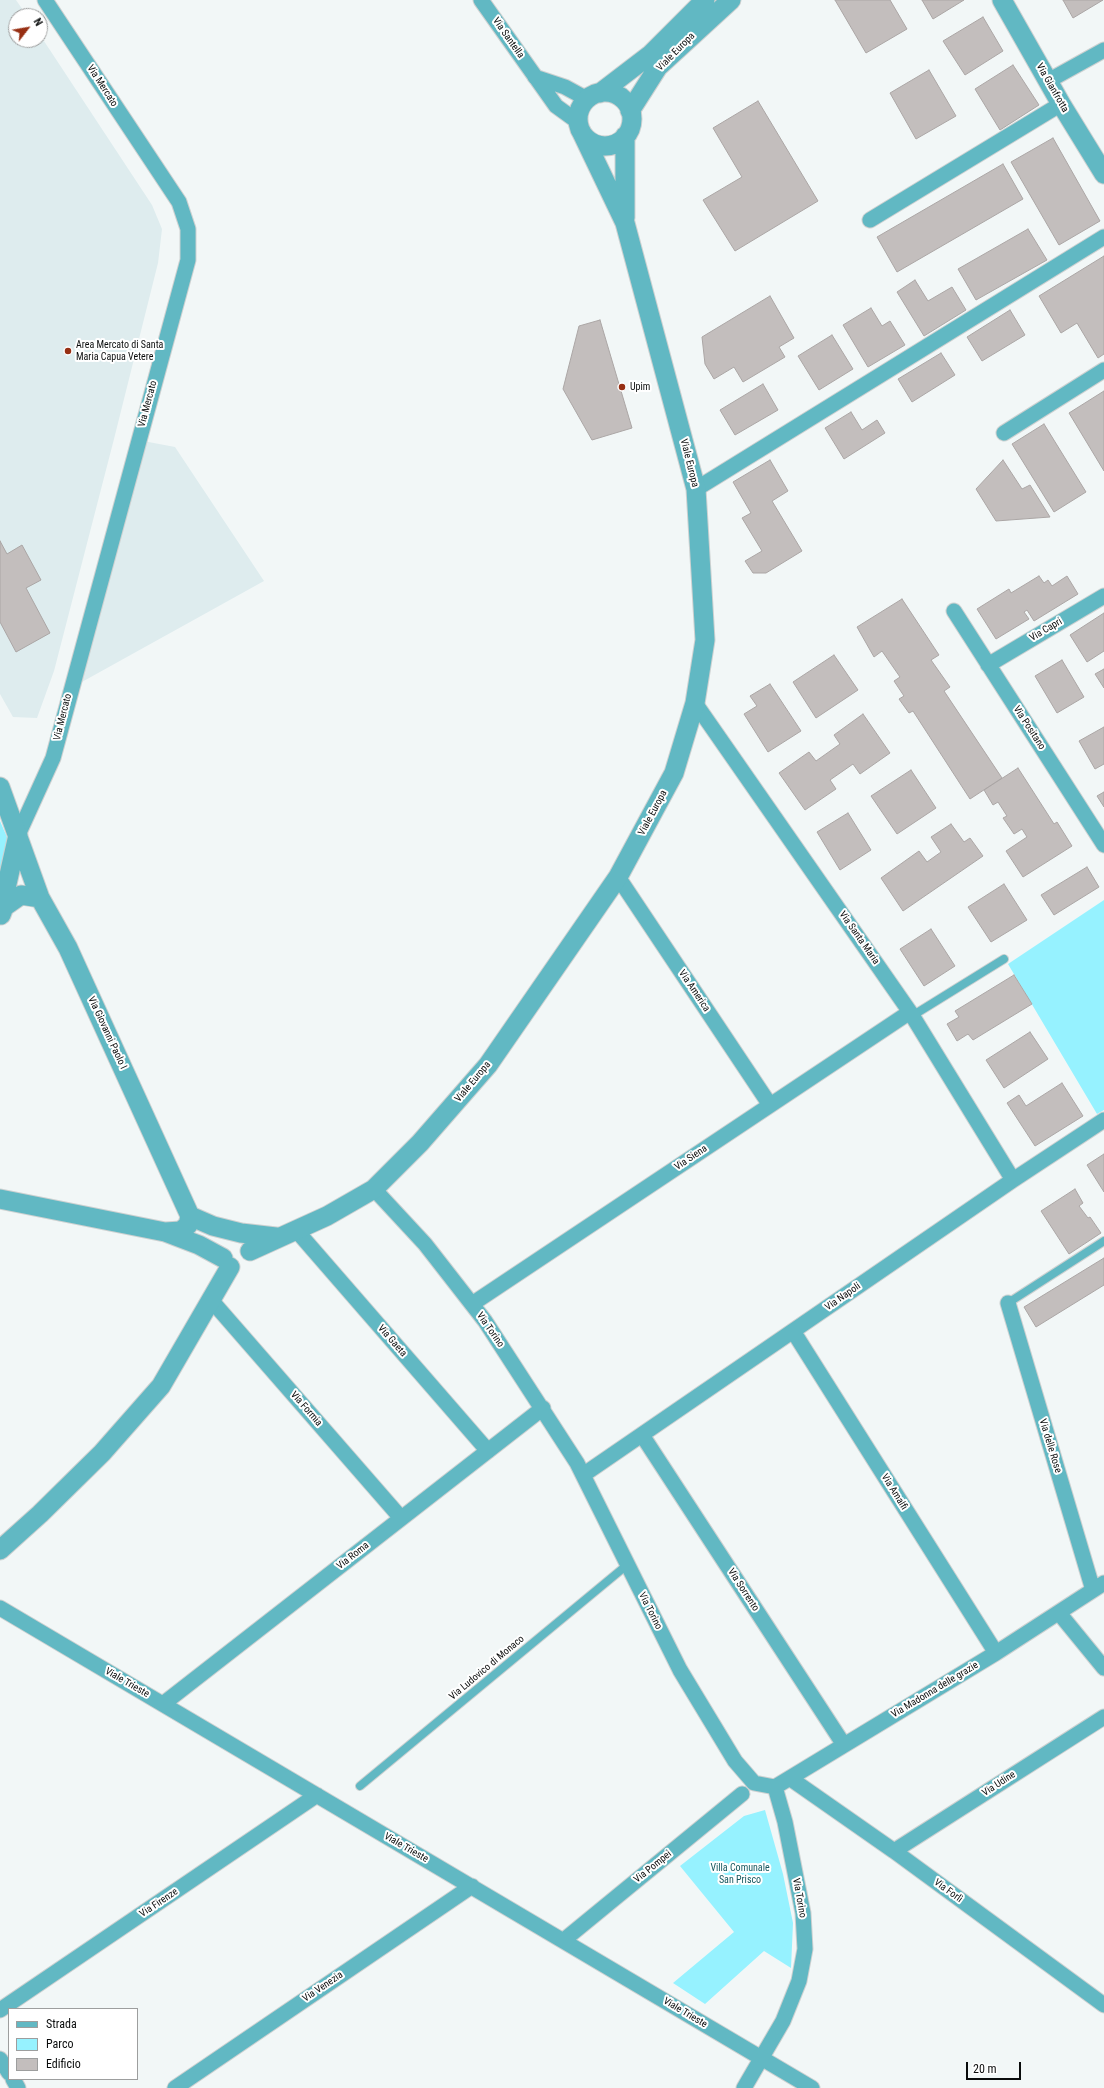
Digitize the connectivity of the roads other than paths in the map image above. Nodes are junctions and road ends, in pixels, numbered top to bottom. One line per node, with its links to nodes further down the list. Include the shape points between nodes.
1 (45, 0): 26 (street, Via Mercato, via 179,202 188,228 188,260 53,758)
2 (481, 0): 7 (street, Via Santella)
3 (705, 0): 9 (street, Viale Europa, via 651,54)
4 (731, 0): 11 (street, Viale Europa, via 658,67)
5 (1002, 0): 8 (street, Via Gianfrotta)
6 (1104, 50): 8 (street)
7 (535, 77): 9 (street); 12 (street, Via Santella, via 556,106)
8 (1048, 81): 10 (street, Via Gianfrotta)
9 (594, 96): 11 (street, via 616,94 627,104); 12 (street, via 578,114)
10 (1061, 104): 14 (street, Via Gianfrotta); 15 (street)
11 (630, 111): 13 (street, via 632,120)
12 (580, 127): 13 (street, via 593,143 602,146 619,142); 16 (street, Viale Europa)
13 (625, 136): 16 (street, Viale Europa)
14 (1104, 174)
15 (870, 220)
16 (625, 224): 20 (street, Viale Europa)
17 (1104, 237): 20 (street)
18 (1104, 370): 19 (street)
19 (1004, 433)
20 (696, 489): 24 (street, Viale Europa, via 705,640)
21 (1104, 596): 23 (street, Via Capri)
22 (954, 611): 23 (street, Via Positano)
23 (988, 665): 27 (street, Via Positano)
24 (695, 703): 28 (street, Viale Europa, via 674,773); 32 (street, Via Santa Maria)
25 (0, 787): 26 (street, Via Giovanni Paolo I)
26 (18, 835): 29 (street, Via Giovanni Paolo I); 30 (street)
27 (1104, 845)
28 (618, 877): 33 (street, Via America); 36 (street, Viale Europa, via 488,1065 420,1143)
29 (40, 898): 30 (street, via 21,895 4,907); 38 (street, Via Giovanni Paolo I, via 68,948)
30 (0, 916)
31 (1004, 959): 32 (lane)
32 (911, 1014): 33 (street, Via Siena); 35 (street, Via Santa Maria)
33 (770, 1105): 46 (street, Via Siena)
34 (1104, 1120): 35 (street, Via Napoli)
35 (1013, 1180): 47 (street, Via Napoli)
36 (374, 1189): 39 (street, Viale Europa, via 327,1216); 46 (street, Via Torino, via 425,1244)
37 (0, 1199): 40 (street)
38 (190, 1216): 40 (street, via 188,1225 181,1231); 41 (street, via 213,1226 241,1233)
39 (296, 1230): 41 (street, Viale Europa); 50 (street, Via Gaeta)
40 (165, 1232): 43 (street, via 199,1245)
41 (276, 1237): 43 (street, Viale Europa, via 250,1251 245,1243 236,1241 227,1244 223,1253)
42 (1104, 1240): 45 (lane)
43 (227, 1262): 44 (street)
44 (211, 1300): 52 (street, Via Formia); 53 (street, via 161,1386 102,1452)
45 (1008, 1303): 55 (street, Via delle Rose)
46 (472, 1304): 48 (street, Via Torino)
47 (793, 1331): 49 (street, Via Napoli); 58 (street, Via Amalfi)
48 (543, 1408): 50 (street, Via Roma); 51 (street, Via Torino)
49 (642, 1435): 51 (street, Via Napoli); 62 (street, Via Sorrento)
50 (488, 1451): 52 (street, Via Roma)
51 (583, 1476): 54 (street, Via Torino)
52 (401, 1518): 60 (street, Via Roma)
53 (0, 1550)
54 (627, 1565): 64 (lane, Via Ludovico di Monaco); 65 (street, Via Torino, via 680,1670 735,1761 754,1783)
55 (1100, 1588): 57 (street, Via Madonna delle grazie)
56 (0, 1608): 60 (street, Viale Trieste)
57 (1059, 1613): 58 (street, Via Madonna delle grazie); 59 (street)
58 (996, 1653): 62 (street, Via Madonna delle grazie)
59 (1104, 1668)
60 (163, 1704): 67 (street, Viale Trieste)
61 (1104, 1717): 68 (street, Via Udine)
62 (844, 1745): 63 (street, Via Madonna delle grazie)
63 (791, 1779): 65 (street, Via Madonna delle grazie); 68 (street, Via Forlì)
64 (360, 1786)
65 (775, 1787): 74 (street, Via Torino, via 803,1913 805,1949 799,1981 783,2021)
66 (742, 1794): 70 (street, Via Pompei)
67 (317, 1795): 69 (street, Viale Trieste); 72 (street, Via Firenze)
68 (894, 1851): 71 (street, Via Forlì)
69 (472, 1886): 70 (street, Viale Trieste); 76 (street, Via Venezia)
70 (564, 1940): 74 (street, Viale Trieste)
71 (1104, 2005)
72 (0, 2010)
73 (0, 2059): 75 (street)
74 (761, 2059): 77 (street, Via Torino); 78 (street, Viale Trieste)
75 (8, 2071)
76 (175, 2088)
77 (744, 2088)
78 (812, 2088)

